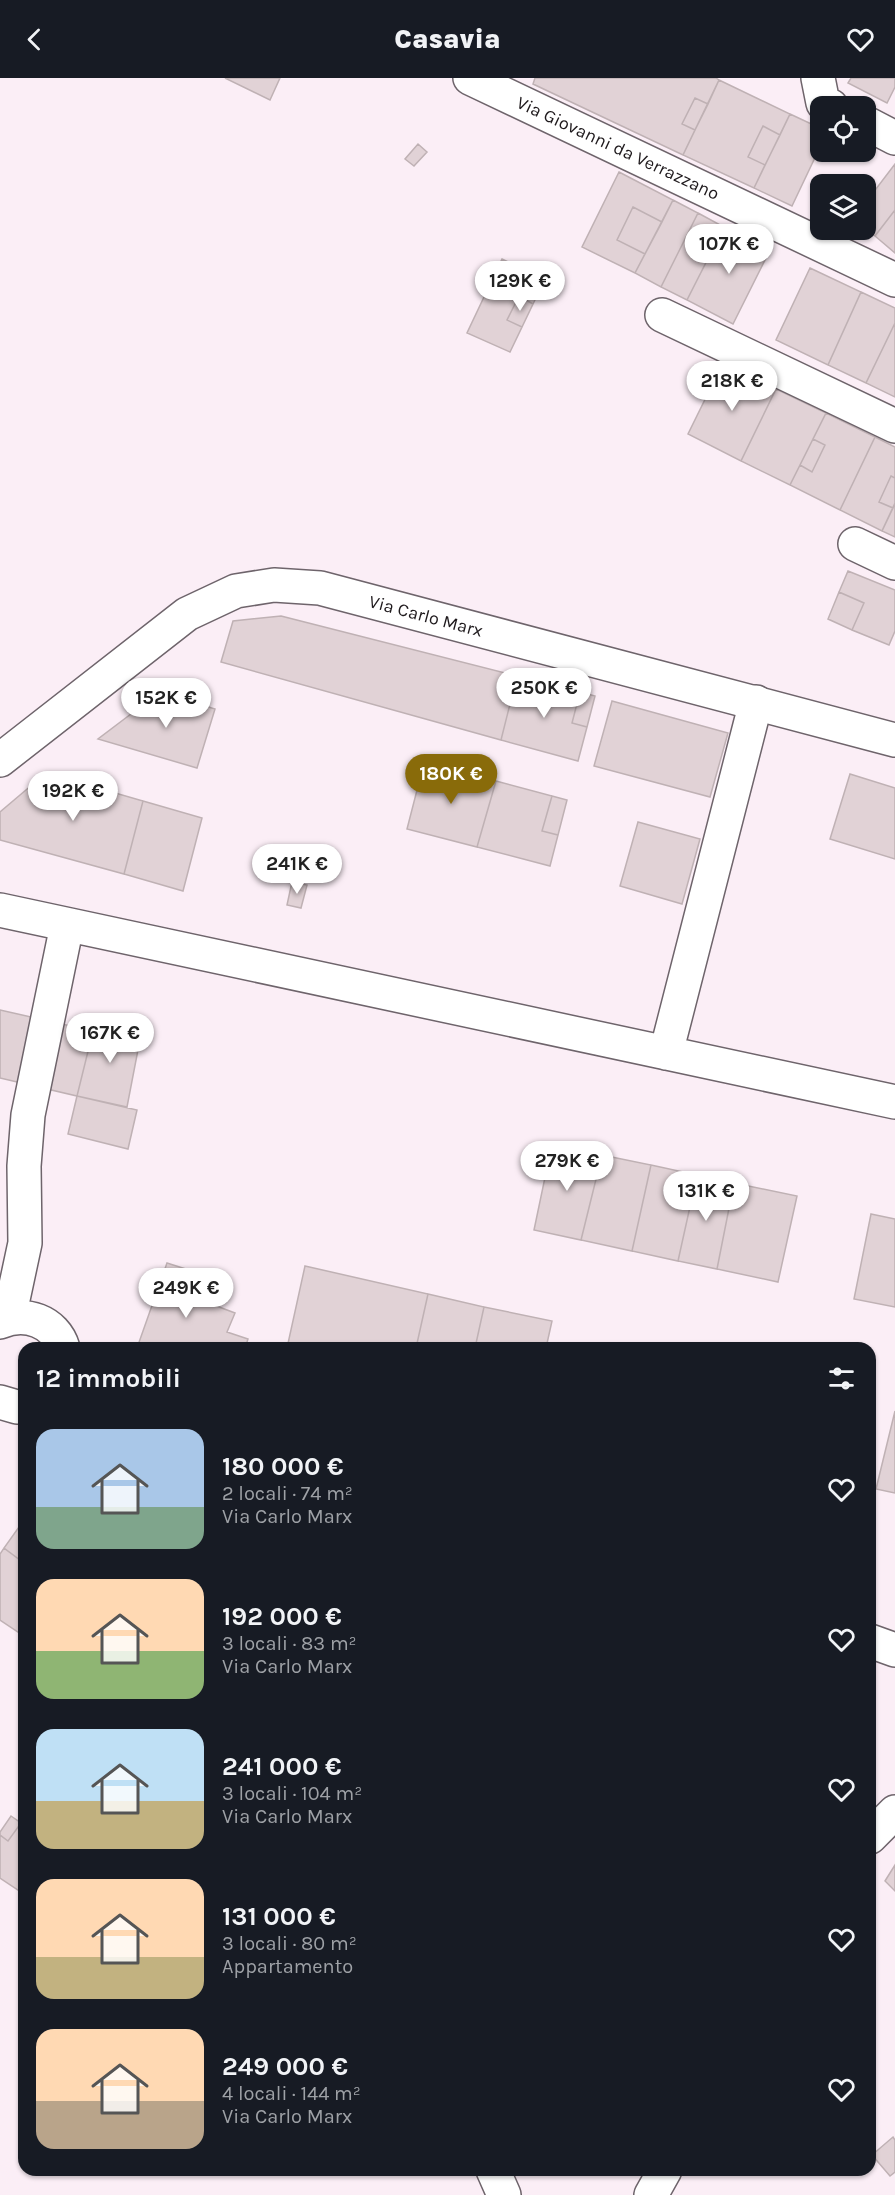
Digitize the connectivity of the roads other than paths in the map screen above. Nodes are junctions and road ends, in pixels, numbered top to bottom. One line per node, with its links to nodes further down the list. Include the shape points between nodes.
1 (470, 78): 6 (street, Via Giovanni da Verrazzano)
2 (818, 78): 3 (street)
3 (822, 96)
4 (876, 128): 5 (street)
5 (895, 138)
6 (895, 280)
7 (662, 315): 8 (street)
8 (895, 426)
9 (855, 544): 10 (street)
10 (895, 563)
11 (756, 702): 12 (street, Via Carlo Marx); 13 (street, Via Carlo Marx, via 320,588 274,585 236,591 187,614); 16 (street)
12 (895, 740)
13 (0, 760)
14 (0, 910): 15 (street)
15 (67, 925): 16 (street); 18 (street)
16 (666, 1053): 17 (street)
17 (895, 1102)
18 (14, 1119): 19 (street, via 24,1166 25,1243)
19 (3, 1311): 20 (street, via 45,1324)
20 (60, 1342)
21 (876, 1643): 22 (street)
22 (895, 1650)
23 (895, 1812): 24 (street)
24 (876, 1831)
25 (496, 2176): 27 (street)
26 (662, 2176): 28 (street)
27 (504, 2195)
28 (651, 2195)

